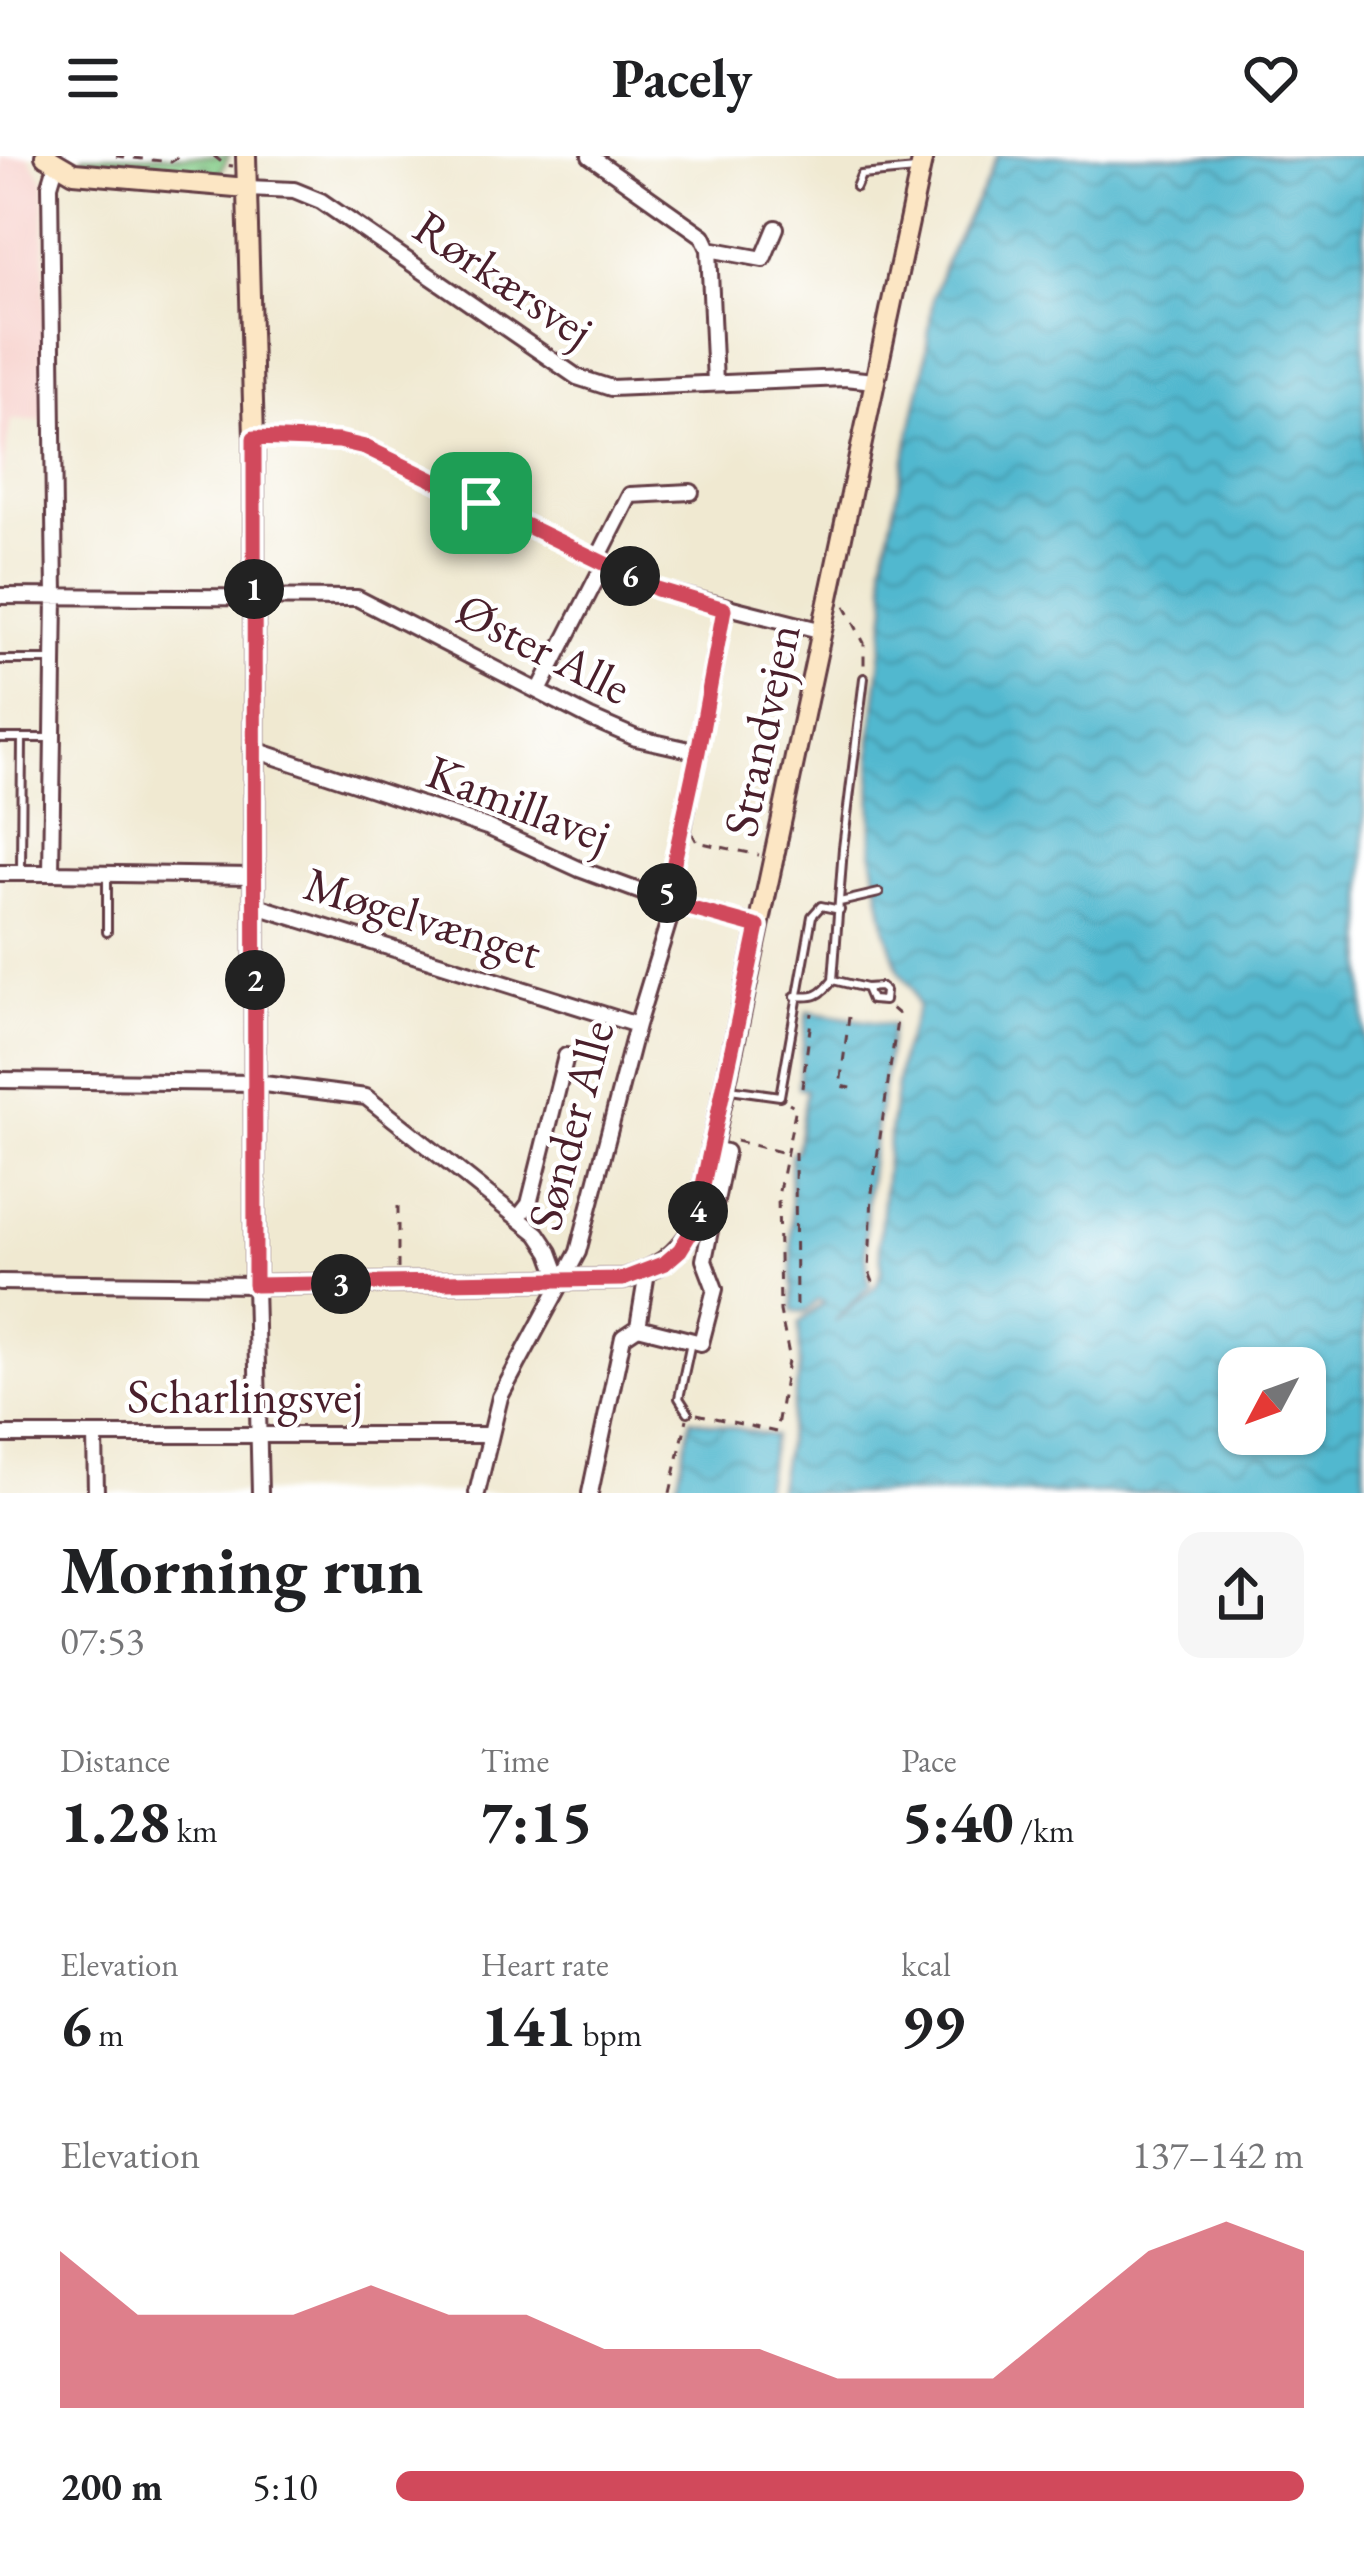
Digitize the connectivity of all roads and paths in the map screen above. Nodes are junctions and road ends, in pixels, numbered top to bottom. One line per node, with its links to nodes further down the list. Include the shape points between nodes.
1 (116, 156): 5 (path)
2 (180, 156): 6 (path)
3 (214, 156): 8 (path, via 225,165)
4 (590, 156): 13 (street, via 688,222)
5 (131, 157): 6 (path)
6 (148, 158)
7 (51, 161): 11 (street, via 74,173); 21 (street)
8 (246, 161): 11 (street)
9 (921, 163): 10 (lane, Strandvejen, via 861,176); 14 (street, Strandvejen)
10 (856, 187)
11 (248, 188): 15 (street, Rørkærsvej, via 294,190 321,201 577,377 611,388); 16 (street)
12 (776, 228): 13 (street, via 763,259)
13 (709, 249): 15 (street)
14 (875, 381): 15 (street, Rørkærsvej); 24 (street, Strandvejen)
15 (715, 383)
16 (254, 438): 18 (street, via 365,447); 19 (street)
17 (691, 492): 18 (street, via 630,496)
18 (600, 562): 23 (street); 28 (street)
19 (254, 595): 21 (street, Øster Alle); 28 (street, Øster Alle, via 357,598); 32 (street)
20 (0, 596): 21 (street, Øster Alle)
21 (55, 597): 26 (street)
22 (842, 602): 27 (path, via 864,643)
23 (724, 609): 24 (street); 33 (street)
24 (823, 631): 35 (street, Strandvejen)
25 (0, 660): 26 (lane)
26 (53, 660): 31 (street)
27 (864, 678): 44 (lane)
28 (539, 691): 33 (street, Øster Alle, via 636,738)
29 (0, 738): 30 (lane)
30 (22, 738): 31 (lane); 37 (lane)
31 (51, 738): 38 (street)
32 (252, 749): 40 (street); 42 (street, Kamillavej, via 487,827)
33 (698, 752): 34 (street)
34 (682, 829): 35 (path, via 698,842); 42 (path, via 667,894)
35 (773, 857): 45 (street, Strandvejen)
36 (0, 873): 37 (street)
37 (21, 873): 38 (street)
38 (51, 873): 39 (street)
39 (107, 874): 40 (street); 46 (lane)
40 (252, 876): 43 (street)
41 (879, 893): 44 (lane)
42 (674, 904): 45 (street, Kamillavej); 53 (street, Sønder Alle)
43 (254, 905): 53 (street, Møgelvænget); 58 (street)
44 (840, 906): 47 (lane); 49 (lane, via 821,906 812,916)
45 (758, 927): 59 (street, Strandvejen)
46 (107, 932)
47 (833, 980): 48 (lane); 49 (lane, via 823,994)
48 (866, 988): 50 (lane, via 871,1000); 50 (lane, via 880,987)
49 (795, 996): 62 (lane)
50 (884, 1001): 72 (path, via 898,1014 872,1192)
51 (812, 1013): 60 (path)
52 (849, 1017): 61 (path, via 840,1085)
53 (637, 1025): 71 (street, Sønder Alle, via 578,1252)
54 (566, 1056): 56 (street)
55 (542, 1069): 56 (street)
56 (562, 1074): 68 (street, via 529,1204)
57 (0, 1080): 58 (street)
58 (256, 1084): 68 (street, via 366,1097); 74 (street)
59 (723, 1087): 62 (lane); 64 (street, Strandvejen)
60 (802, 1088)
61 (852, 1088)
62 (780, 1096): 66 (path, via 796,1107)
63 (729, 1139): 66 (path)
64 (710, 1148): 69 (street, Strandvejen, via 694,1227 680,1250); 77 (street, via 726,1152 704,1260 715,1288 701,1343)
65 (795, 1152): 75 (path)
66 (787, 1154): 78 (path, via 778,1196 789,1355 776,1432)
67 (398, 1200): 73 (path)
68 (518, 1218): 71 (street, via 538,1234)
69 (647, 1273): 71 (street); 76 (street)
70 (0, 1282): 74 (street)
71 (561, 1282): 73 (street); 81 (street, Sønder Alle, via 500,1397)
72 (873, 1282)
73 (398, 1283): 74 (street)
74 (255, 1285): 79 (street)
75 (796, 1311)
76 (638, 1327): 77 (street); 86 (street, via 623,1337)
77 (691, 1342): 78 (lane, via 679,1398)
78 (688, 1412): 87 (path)
79 (259, 1433): 81 (street, Scharlingsvej); 82 (street, Scharlingsvej); 84 (street)
80 (0, 1435): 82 (street, Scharlingsvej)
81 (490, 1435): 85 (street, Sønder Alle)
82 (94, 1436): 83 (street)
83 (96, 1493)
84 (260, 1493)
85 (477, 1493)
86 (590, 1493)
87 (670, 1493)

